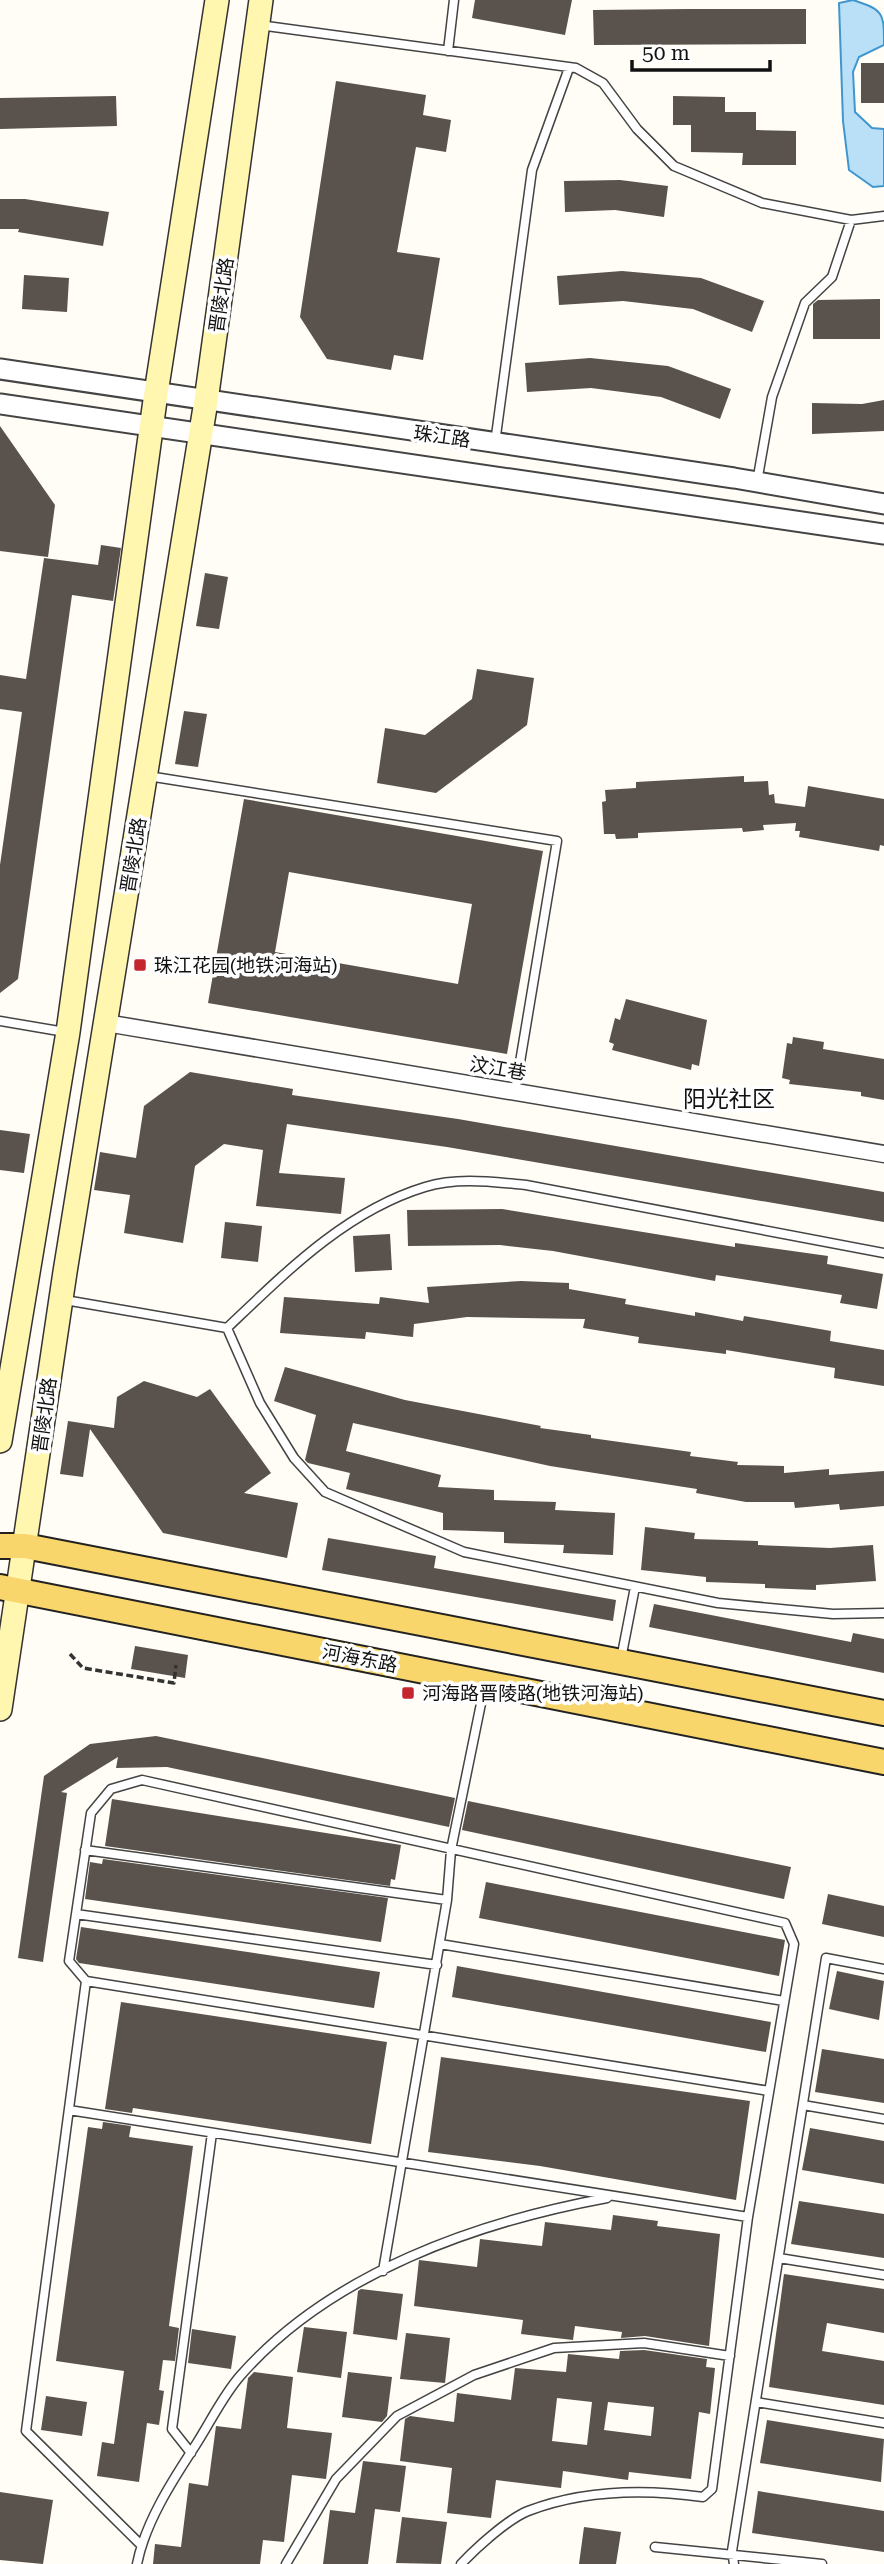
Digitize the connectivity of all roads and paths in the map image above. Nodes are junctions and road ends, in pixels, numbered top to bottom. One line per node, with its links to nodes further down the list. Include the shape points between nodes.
1 (216, 0): 10 (main road, 晋陵北路)
2 (261, 0): 4 (main road, 晋陵北路)
3 (454, 0): 5 (lane)
4 (258, 25): 5 (lane); 11 (main road, 晋陵北路)
5 (448, 51): 6 (lane)
6 (569, 68): 8 (lane, via 603,83 637,129 674,166 762,204); 15 (lane, via 532,170)
7 (884, 216): 8 (lane)
8 (851, 220): 16 (lane, via 832,277 805,303 772,397)
9 (0, 369): 10 (street, 珠江路)
10 (156, 393): 11 (street, 珠江路); 13 (main road, 晋陵北路)
11 (206, 401): 14 (main road, 晋陵北路); 15 (street, 珠江路)
12 (0, 404): 13 (street, 珠江路)
13 (151, 424): 14 (street, 珠江路); 22 (main road, 晋陵北路)
14 (201, 432): 18 (street, 珠江路); 19 (main road, 晋陵北路)
15 (495, 443): 16 (street, 珠江路)
16 (757, 482): 17 (street, 珠江路)
17 (884, 504)
18 (884, 534)
19 (146, 776): 21 (main road, 晋陵北路); 23 (lane, via 558,841)
20 (0, 1021): 22 (lane)
21 (106, 1023): 23 (street, 汶江巷); 26 (main road, 晋陵北路)
22 (68, 1032): 28 (main road, 晋陵北路)
23 (514, 1092): 24 (street, 汶江巷)
24 (884, 1154)
25 (884, 1252): 27 (lane, via 526,1185 474,1181 427,1186 368,1211 293,1265)
26 (61, 1300): 27 (lane); 30 (main road, 晋陵北路)
27 (227, 1328): 31 (lane, via 260,1403 294,1458 325,1492 464,1552)
28 (0, 1441)
29 (0, 1546): 30 (main road)
30 (25, 1546): 32 (main road, 晋陵北路); 35 (main road)
31 (635, 1587): 33 (lane, via 718,1603 833,1614); 35 (lane)
32 (9, 1588): 37 (main road, 河海东路); 38 (main road, 晋陵北路)
33 (884, 1613)
34 (70, 1654): 36 (path, via 83,1668 174,1683)
35 (620, 1662): 39 (main road)
36 (176, 1665)
37 (485, 1683): 40 (main road, 河海东路); 42 (lane)
38 (0, 1709)
39 (884, 1713)
40 (884, 1762)
41 (85, 1850): 42 (lane, via 91,1813 111,1789 142,1780); 43 (lane); 44 (lane)
42 (451, 1850): 43 (lane); 49 (lane, via 785,1923 794,1944)
43 (447, 1900): 45 (lane)
44 (76, 1914): 46 (lane); 48 (lane, via 69,1961)
45 (440, 1944): 46 (lane); 49 (lane)
46 (437, 1965): 50 (lane)
47 (884, 1969): 52 (lane, via 826,1958)
48 (86, 1980): 50 (lane); 53 (lane)
49 (784, 2001): 51 (lane)
50 (424, 2035): 51 (lane); 56 (lane)
51 (769, 2091): 58 (lane)
52 (803, 2105): 54 (lane); 59 (lane)
53 (69, 2110): 55 (lane); 66 (lane, via 26,2431)
54 (884, 2119)
55 (212, 2133): 56 (lane); 65 (lane, via 172,2429)
56 (402, 2164): 57 (lane); 60 (lane)
57 (614, 2197): 58 (lane); 60 (lane, via 553,2208)
58 (748, 2217): 62 (lane)
59 (779, 2258): 61 (lane); 63 (lane)
60 (383, 2271): 65 (lane, via 309,2314 241,2375)
61 (884, 2275)
62 (730, 2356): 70 (lane, via 644,2343 554,2348 474,2375 397,2416 336,2479); 71 (lane, via 712,2489 703,2497 658,2491 580,2497 515,2519)
63 (756, 2402): 64 (lane); 68 (lane)
64 (884, 2423)
65 (191, 2452): 66 (lane)
66 (141, 2544): 69 (lane)
67 (655, 2547): 68 (lane)
68 (733, 2561): 72 (lane)
69 (137, 2564)
70 (286, 2564)
71 (461, 2564)
72 (822, 2564)

